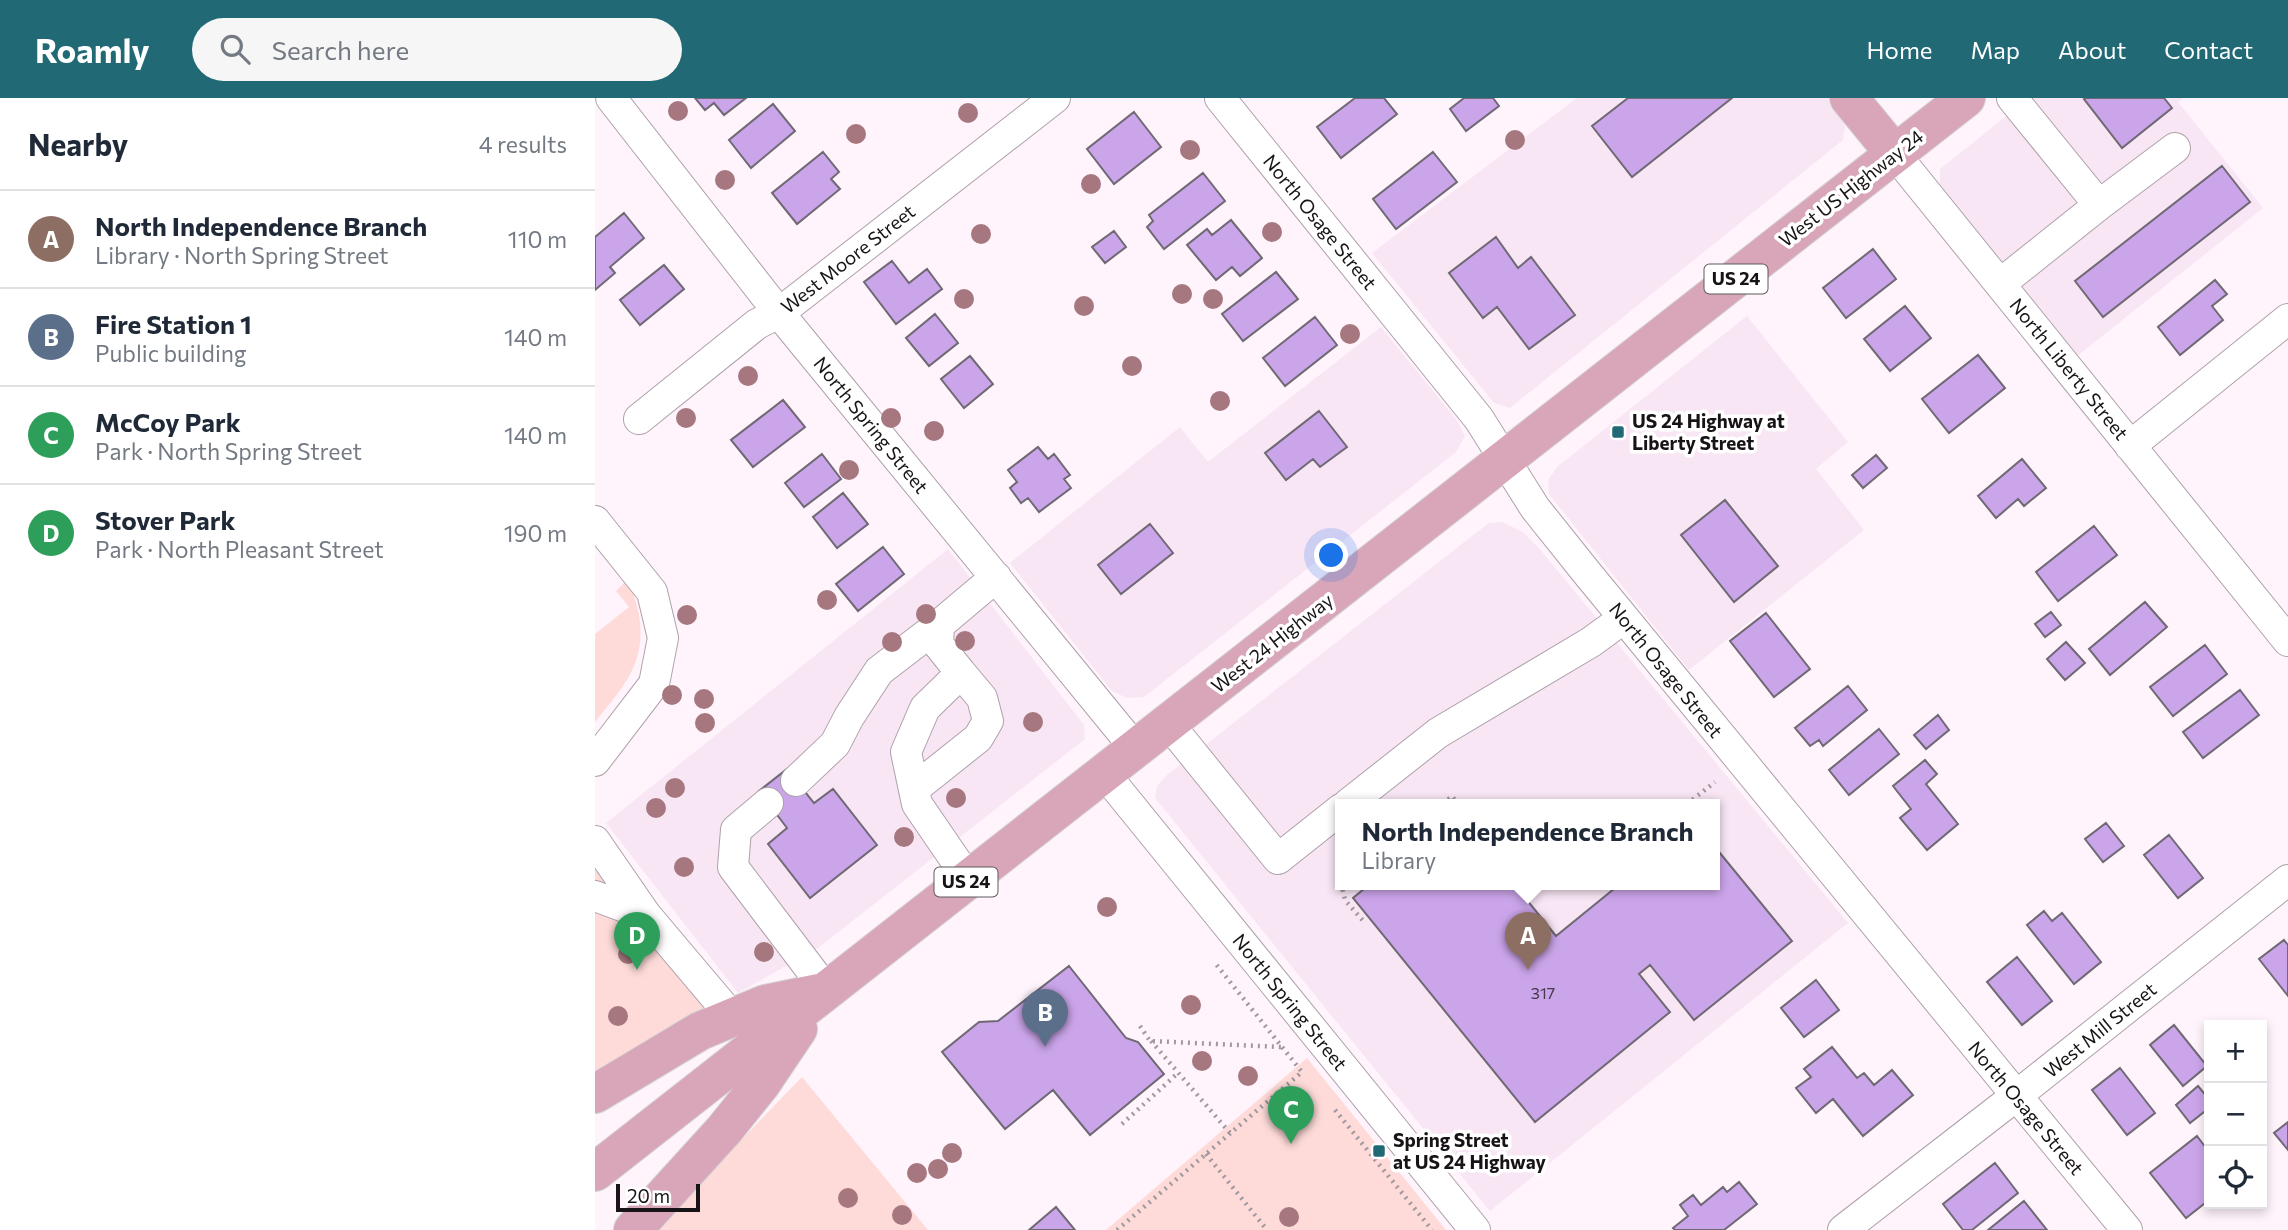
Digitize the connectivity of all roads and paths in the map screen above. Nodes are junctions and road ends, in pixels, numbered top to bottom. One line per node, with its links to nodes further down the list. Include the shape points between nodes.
1 (611, 98): 11 (street, North Spring Street)
2 (1055, 98): 11 (street, West Moore Street)
3 (1220, 98): 15 (street, North Osage Street, via 1479,419)
4 (1849, 98): 8 (main road, North Liberty Street)
5 (1966, 98): 8 (main road, West US Highway 24 / US 24)
6 (2012, 98): 9 (street)
7 (2175, 148): 9 (street)
8 (1894, 153): 10 (street, North Liberty Street); 15 (main road, West US Highway 24 / US 24)
9 (2099, 205): 10 (street)
10 (2000, 284): 14 (street, North Liberty Street)
11 (779, 313): 13 (street, West Moore Street, via 757,324); 17 (street, North Spring Street)
12 (2288, 319): 14 (street)
13 (639, 419)
14 (2130, 446): 20 (street, North Liberty Street)
15 (1505, 459): 18 (street, North Osage Street, via 1535,508); 22 (main road, West 24 Highway / US 24)
16 (595, 521): 24 (street, via 652,592 663,638 654,684)
17 (996, 577): 19 (street); 23 (street, North Spring Street)
18 (1624, 618): 29 (street, via 1438,733); 48 (street, North Osage Street)
19 (939, 625): 21 (street, via 938,644); 26 (street, via 879,671 835,744)
20 (2288, 641)
21 (961, 673): 28 (street, via 925,708 906,752); 28 (street, via 982,698 988,721 978,738)
22 (1168, 723): 23 (main road, West 24 Highway / US 24); 32 (street, via 1278,859)
23 (1135, 748): 25 (main road, West 24 Highway / US 24)
24 (595, 761)
25 (1104, 773): 34 (main road, US 24); 58 (street, North Spring Street)
26 (796, 781)
27 (1715, 782): 30 (path)
28 (914, 789): 34 (street, via 917,804)
29 (1354, 799)
30 (1693, 799)
31 (768, 803): 41 (street, via 736,830 733,867)
32 (1335, 814)
33 (595, 841): 38 (street)
34 (969, 880): 41 (main road, US 24)
35 (2288, 880): 48 (street, West Mill Street)
36 (1343, 890): 39 (path, via 1345,900)
37 (595, 896): 38 (street)
38 (646, 915): 42 (street)
39 (1365, 923)
40 (1215, 963): 45 (path)
41 (827, 991): 42 (main road, via 765,1004); 53 (main road, US 24); 54 (main road, via 724,1130)
42 (733, 1018): 47 (main road, via 700,1031)
43 (1140, 1026): 44 (path)
44 (1150, 1041): 45 (path); 46 (path)
45 (1282, 1047): 51 (path, via 1302,1072)
46 (1178, 1073): 50 (path); 51 (path)
47 (595, 1094)
48 (2016, 1096): 59 (street, West Mill Street); 60 (street, North Osage Street)
49 (1335, 1110): 57 (path)
50 (1122, 1124)
51 (1230, 1133): 52 (path)
52 (1206, 1154): 55 (path); 56 (path)
53 (595, 1172)
54 (633, 1230)
55 (1117, 1230)
56 (1267, 1230)
57 (1431, 1230)
58 (1475, 1230)
59 (1843, 1230)
60 (2127, 1230)

